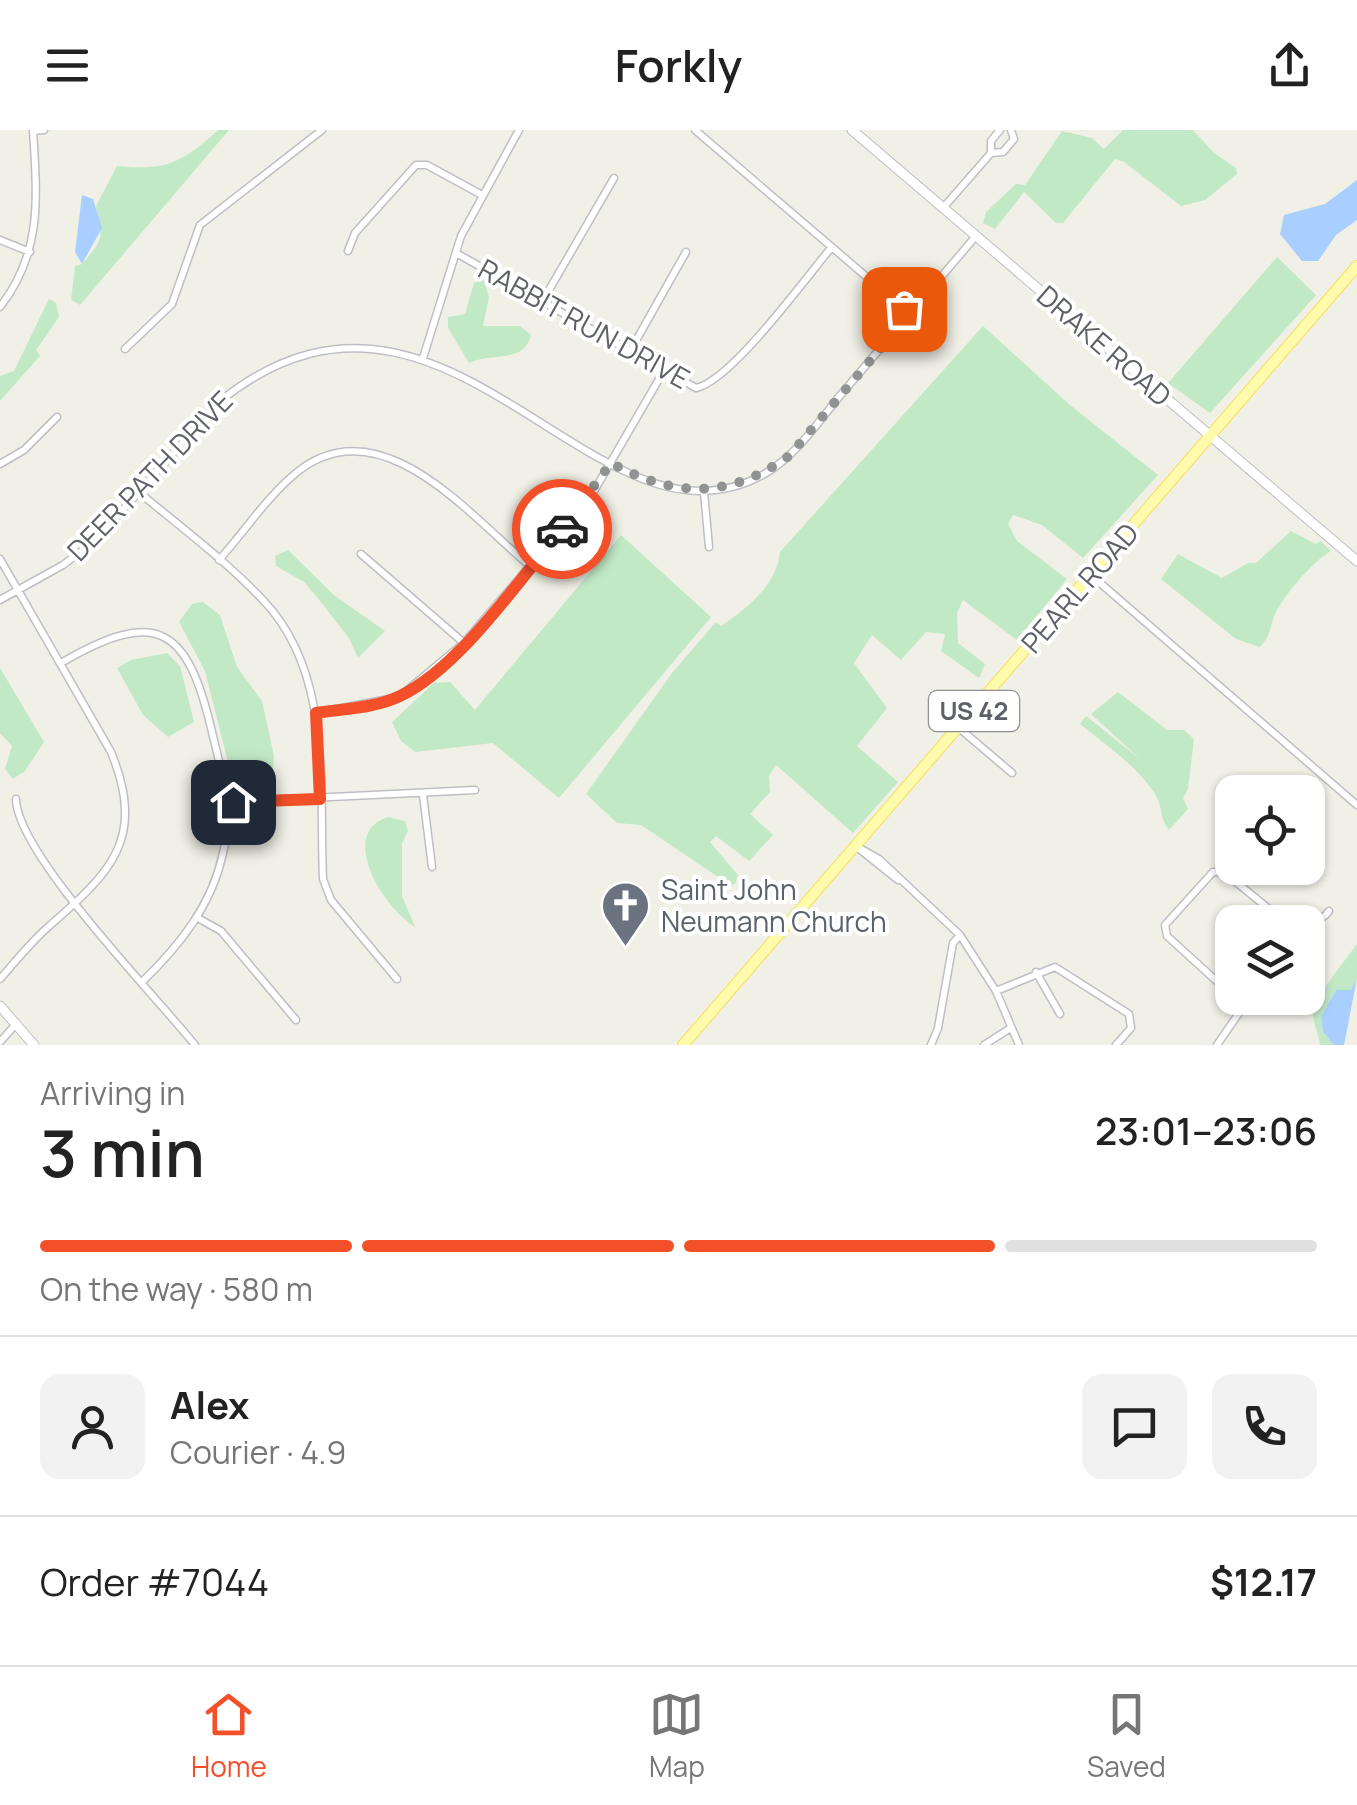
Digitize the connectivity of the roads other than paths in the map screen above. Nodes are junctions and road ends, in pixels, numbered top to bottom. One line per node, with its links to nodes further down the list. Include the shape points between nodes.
1 (33, 130): 2 (street); 17 (street, via 38,214)
2 (44, 130)
3 (322, 130): 24 (street, via 200,225 172,304)
4 (519, 130): 11 (street)
5 (695, 130): 15 (street)
6 (852, 130): 12 (street, DRAKE ROAD)
7 (1000, 130): 9 (street, via 991,141)
8 (1012, 130): 9 (street, via 1014,140)
9 (992, 154): 12 (street)
10 (614, 178): 21 (street)
11 (482, 196): 16 (street, via 416,165 355,233); 19 (street)
12 (944, 208): 13 (street, DRAKE ROAD)
13 (976, 236): 23 (street, DEER PATH DRIVE); 29 (street, DRAKE ROAD)
14 (0, 240): 17 (street)
15 (832, 248): 23 (street); 27 (street, RABBIT RUN DRIVE, via 708,386)
16 (348, 250)
17 (30, 252): 22 (street)
18 (686, 252): 25 (street)
19 (456, 254): 21 (street, RABBIT RUN DRIVE); 26 (street)
20 (1357, 266): 29 (main road, PEARL ROAD / US 42)
21 (542, 302): 25 (street, RABBIT RUN DRIVE)
22 (0, 306)
23 (910, 314): 32 (street, DEER PATH DRIVE, via 789,456 736,486)
24 (125, 349)
25 (629, 353): 27 (street, RABBIT RUN DRIVE)
26 (423, 358): 30 (street, DEER PATH DRIVE); 33 (street, DEER PATH DRIVE, via 384,349 324,350 266,370 219,402)
27 (662, 374): 30 (street)
28 (57, 418): 31 (street)
29 (1210, 437): 38 (street, DRAKE ROAD); 40 (main road, PEARL ROAD / US 42)
30 (611, 463): 32 (street, DEER PATH DRIVE, via 674,490); 39 (street)
31 (0, 464)
32 (704, 492): 34 (street)
33 (141, 494): 37 (street); 41 (street, DEER PATH DRIVE, via 94,542)
34 (709, 546)
35 (361, 554): 43 (street)
36 (0, 559): 41 (street)
37 (220, 560): 39 (street, via 296,472 324,458 361,452 405,462); 45 (street, via 286,630)
38 (1357, 560)
39 (530, 566): 43 (street)
40 (1092, 576): 46 (main road, PEARL ROAD / US 42); 53 (street)
41 (17, 590): 42 (street, DEER PATH DRIVE); 44 (street)
42 (0, 600)
43 (464, 642): 45 (street, via 399,697)
44 (61, 664): 52 (street, via 125,633 148,632 173,642 200,680); 56 (street, via 111,752 127,811 109,870)
45 (316, 713): 51 (street)
46 (959, 728): 47 (street); 54 (main road, PEARL ROAD / US 42)
47 (1012, 772)
48 (475, 790): 49 (street)
49 (423, 795): 51 (street); 55 (street)
50 (16, 799): 56 (street, via 24,836)
51 (320, 799): 52 (street); 64 (street, via 330,900)
52 (228, 802): 60 (street, via 224,852)
53 (1357, 806)
54 (856, 846): 61 (street); 77 (main road, PEARL ROAD / US 42)
55 (432, 867)
56 (76, 904): 63 (street); 66 (street)
57 (1265, 905): 65 (street, via 1226,872 1213,872 1165,926)
58 (1329, 912): 59 (street)
59 (1325, 914)
60 (198, 918): 66 (street); 71 (street, via 220,930)
61 (960, 935): 67 (street); 78 (street)
62 (1036, 972): 67 (street); 69 (street); 81 (street, via 1056,967 1129,1014 1130,1028)
63 (0, 979)
64 (397, 979)
65 (1215, 979)
66 (143, 981): 76 (street)
67 (996, 990): 73 (street)
68 (0, 1006): 72 (street)
69 (1060, 1014)
70 (1238, 1015): 82 (street)
71 (296, 1020)
72 (16, 1024): 74 (street); 75 (street)
73 (1009, 1029): 79 (street); 80 (street)
74 (0, 1042)
75 (34, 1045)
76 (196, 1045)
77 (683, 1045)
78 (931, 1045)
79 (984, 1045)
80 (1019, 1045)
81 (1116, 1045)
82 (1216, 1045)

